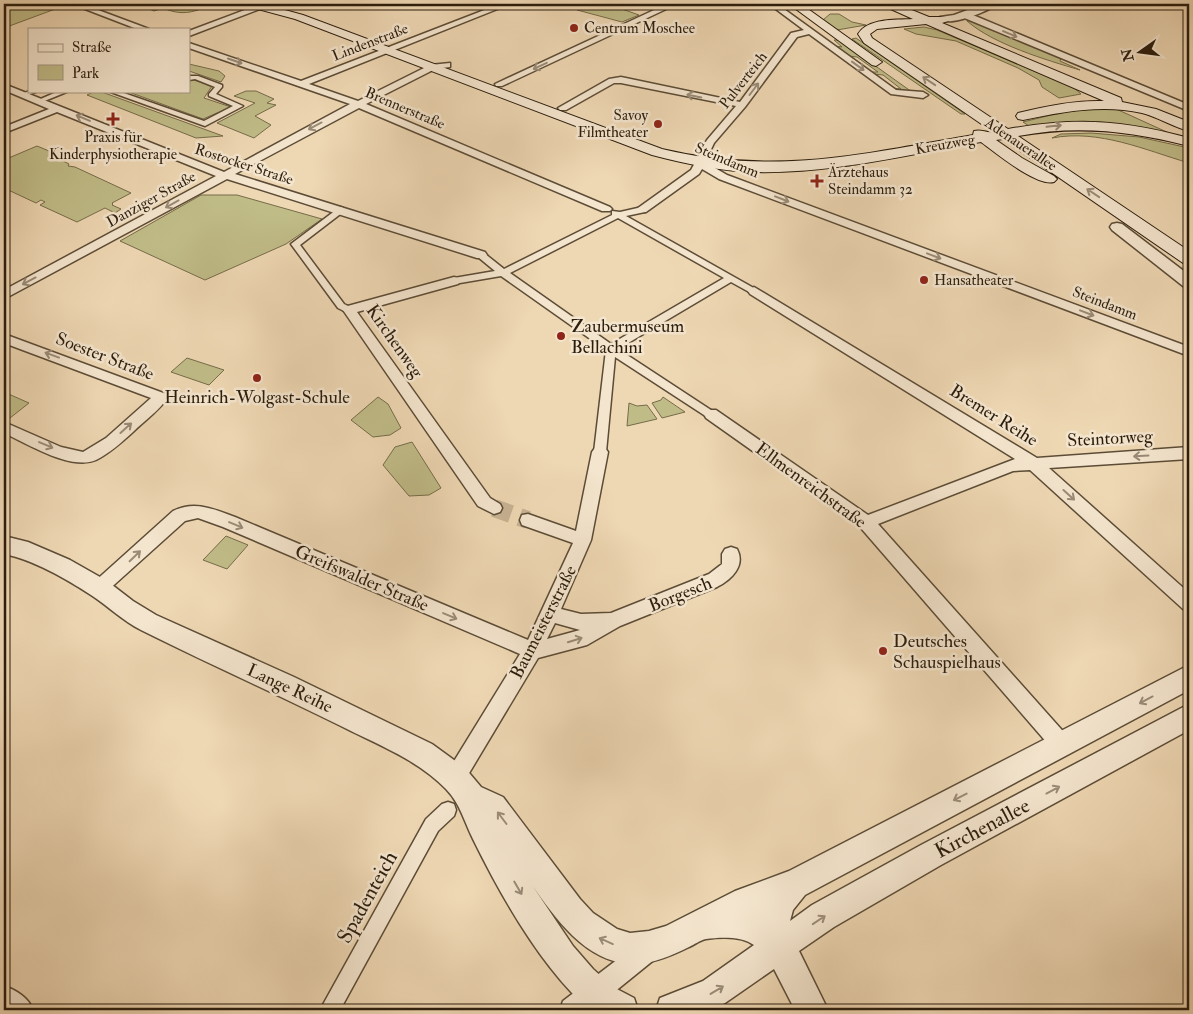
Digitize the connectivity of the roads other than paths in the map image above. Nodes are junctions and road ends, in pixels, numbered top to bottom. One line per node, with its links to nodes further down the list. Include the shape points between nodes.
1 (76, 4): 16 (street)
2 (273, 4): 20 (main road, Steindamm)
3 (506, 4): 20 (street, Lindenstraße)
4 (673, 4): 26 (street, one-way to 26)
5 (773, 4): 17 (street)
6 (794, 4): 22 (main road)
7 (888, 4): 15 (main road)
8 (910, 4): 14 (main road)
9 (992, 4): 13 (street)
10 (1181, 4): 12 (street)
11 (256, 6): 18 (street); 20 (main road, Steindamm, via 290,14)
12 (1189, 6)
13 (965, 14): 14 (street); 27 (street, one-way to 27)
14 (944, 19): 15 (main road); 43 (main road, via 1050,68)
15 (928, 21): 39 (main road); 44 (main road, Adenauerallee, one-way to 15, via 868,40 864,32 872,27)
16 (142, 28)
17 (811, 32): 34 (street, one-way to 34, via 894,92); 37 (street, Pulverteich, one-way to 17, via 794,35)
18 (190, 34)
19 (190, 45): 25 (street, Brennerstraße, one-way to 25)
20 (391, 49): 21 (main road, Steindamm); 25 (street, Lindenstraße)
21 (440, 66): 26 (main road, Steindamm); 36 (street, Danziger Straße); 52 (main road, Steindamm, via 657,152)
22 (886, 69)
23 (190, 78): 32 (street, via 220,86 211,95 239,106 205,124)
24 (901, 80): 34 (main road)
25 (300, 84): 36 (street, Brennerstraße)
26 (499, 84): 40 (main road, Steindamm)
27 (1130, 85): 29 (street); 41 (street)
28 (4, 87): 33 (street, Rostocker Straße)
29 (1118, 89)
30 (32, 92): 33 (street)
31 (63, 92): 35 (street)
32 (114, 92)
33 (23, 95): 35 (street, Rostocker Straße)
34 (923, 95): 38 (main road)
35 (40, 101): 42 (street, Rostocker Straße)
36 (358, 104): 53 (street, Danziger Straße, one-way to 53); 54 (street, Brennerstraße)
37 (742, 105): 40 (street, one-way to 40, via 621,80 612,81); 52 (street, Pulverteich, via 710,142)
38 (937, 105)
39 (1130, 107): 44 (main road, Kreuzweg, via 1104,104 1075,106); 46 (main road, via 1153,112); 48 (main road)
40 (563, 108): 52 (main road, Steindamm)
41 (1189, 108)
42 (57, 109): 47 (street); 53 (street, Rostocker Straße, one-way to 42)
43 (1189, 120)
44 (990, 123): 45 (main road, Kreuzweg); 49 (main road, Adenauerallee)
45 (969, 127): 50 (main road, Adenauerallee); 52 (main road, Kreuzweg, via 821,159)
46 (1189, 127)
47 (4, 130)
48 (1189, 133)
49 (1006, 134): 50 (main road, Kreuzweg); 51 (main road, Kreuzweg, one-way to 51, via 1054,126 1090,125 1142,131); 60 (main road, Adenauerallee, one-way to 49)
50 (983, 137): 52 (main road, Kreuzweg, via 820,165 768,168); 58 (main road, Adenauerallee)
51 (1189, 142)
52 (702, 159): 56 (street, Pulverteich, via 690,177); 71 (street, Steindamm, one-way to 71, via 719,176)
53 (225, 175): 55 (street, Rostocker Straße); 67 (street, Danziger Straße, one-way to 67)
54 (606, 209): 57 (street)
55 (340, 210): 59 (street, Rostocker Straße); 68 (street, Kirchenweg, via 294,244 341,306)
56 (642, 210): 57 (street)
57 (618, 215): 62 (street); 63 (street)
58 (1117, 227): 61 (main road, Adenauerallee); 65 (street, Adenauerallee)
59 (481, 255): 62 (street)
60 (1189, 259)
61 (1189, 270)
62 (503, 273): 64 (street); 70 (street)
63 (730, 278): 66 (street); 70 (street)
64 (454, 280): 68 (street)
65 (1189, 283)
66 (754, 291): 76 (street, Bremer Reihe)
67 (4, 294)
68 (349, 310): 77 (street, Kirchenweg, via 484,502)
69 (4, 338): 73 (street, Soester Straße, one-way to 69, via 74,458 88,458 104,448 160,397)
70 (611, 349): 72 (street); 74 (street)
71 (1189, 352)
72 (712, 414): 79 (street, Ellmenreichstraße)
73 (4, 427)
74 (600, 452): 80 (street, Baumeisterstraße)
75 (1189, 453): 76 (street, Steintorweg, one-way to 76)
76 (1032, 462): 79 (street, Steintorweg, via 1012,465); 84 (street, Bremer Reihe, one-way to 84)
77 (494, 508)
78 (528, 520): 80 (street)
79 (866, 522): 90 (street, Ellmenreichstraße)
80 (583, 540): 85 (street, Baumeisterstraße)
81 (4, 545): 83 (street, Lange Reihe, via 20,548 62,567)
82 (732, 554): 86 (street, Borgesch, via 731,565 718,578)
83 (99, 588): 87 (street, Greifswalder Straße, one-way to 87, via 165,528 190,510 229,522); 91 (street, Lange Reihe, via 148,622 423,753)
84 (1189, 604)
85 (550, 614): 86 (street, Borgesch, via 581,622); 87 (street, Baumeisterstraße)
86 (614, 620): 87 (street, Borgesch, one-way to 86, via 580,639)
87 (532, 651): 91 (street, Baumeisterstraße)
88 (1189, 678): 90 (street, Kirchenallee, one-way to 90)
89 (1189, 716): 95 (street, Kirchenallee, one-way to 89, via 823,916 914,864)
90 (1062, 745): 92 (street, Kirchenallee, one-way to 92)
91 (458, 795): 94 (street, Lange Reihe, one-way to 91, via 617,946 590,933 566,908 494,807); 97 (street, one-way to 97, via 478,820 545,934 569,968); 99 (street, Spadenteich, via 432,825)
92 (794, 884): 93 (street, Kirchenallee, via 754,897); 95 (street, Kirchenallee, via 778,903 774,914 774,934)
93 (702, 924): 94 (street, Kirchenallee); 95 (street, via 747,925 763,932)
94 (653, 947): 97 (street, Kirchenallee)
95 (779, 948): 101 (street, Kirchenallee, one-way to 95, via 714,992); 102 (street)
96 (4, 998): 98 (street)
97 (583, 1002): 100 (street)
98 (22, 1010)
99 (330, 1010)
100 (622, 1010)
101 (672, 1010)
102 (812, 1010)

